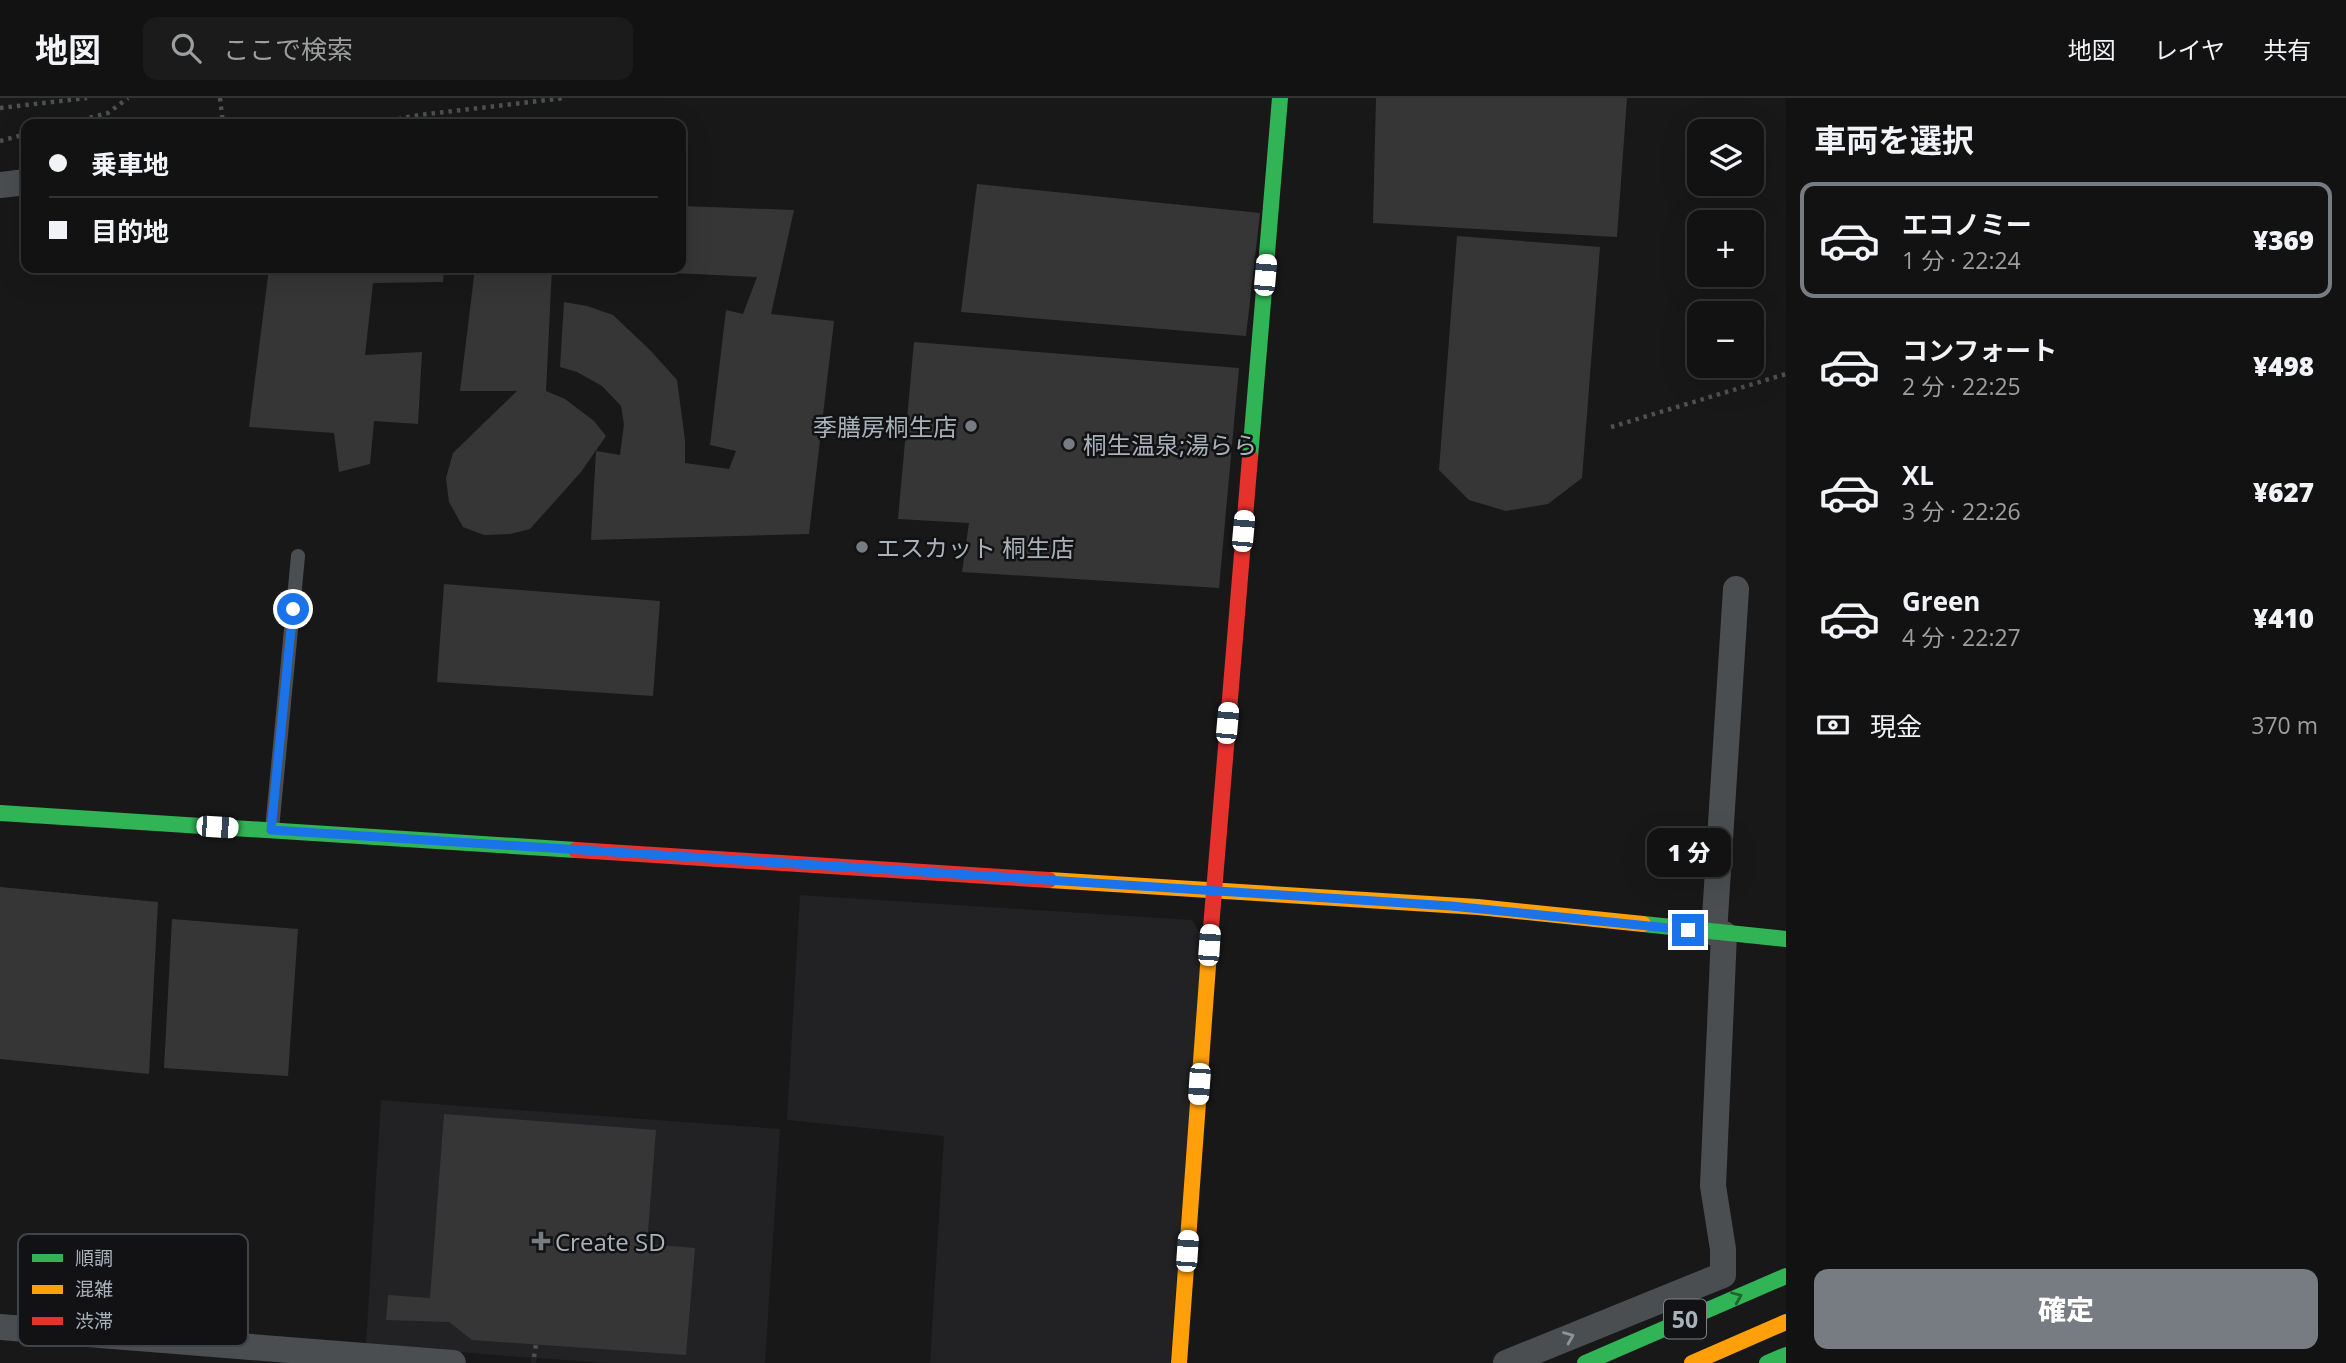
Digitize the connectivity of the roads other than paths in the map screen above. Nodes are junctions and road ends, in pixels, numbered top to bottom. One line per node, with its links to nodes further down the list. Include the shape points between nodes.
1 (1280, 98): 8 (main road)
2 (21, 183): 3 (street)
3 (0, 185)
4 (299, 556): 7 (lane)
5 (1735, 589): 9 (street)
6 (0, 813): 7 (main road)
7 (271, 830): 8 (main road)
8 (1214, 889): 9 (main road, via 1478,908); 18 (main road)
9 (1719, 933): 10 (main road); 19 (street, one-way to 9, via 1729,1272 1713,1186)
10 (1786, 939)
11 (1786, 1276): 20 (main road, 50, one-way to 11)
12 (1786, 1322): 21 (main road, 50)
13 (0, 1327): 14 (street)
14 (18, 1328)
15 (248, 1346): 17 (street)
16 (1786, 1355): 22 (main road)
17 (453, 1363)
18 (1179, 1363)
19 (1506, 1363)
20 (1585, 1363)
21 (1692, 1363)
22 (1767, 1363)

